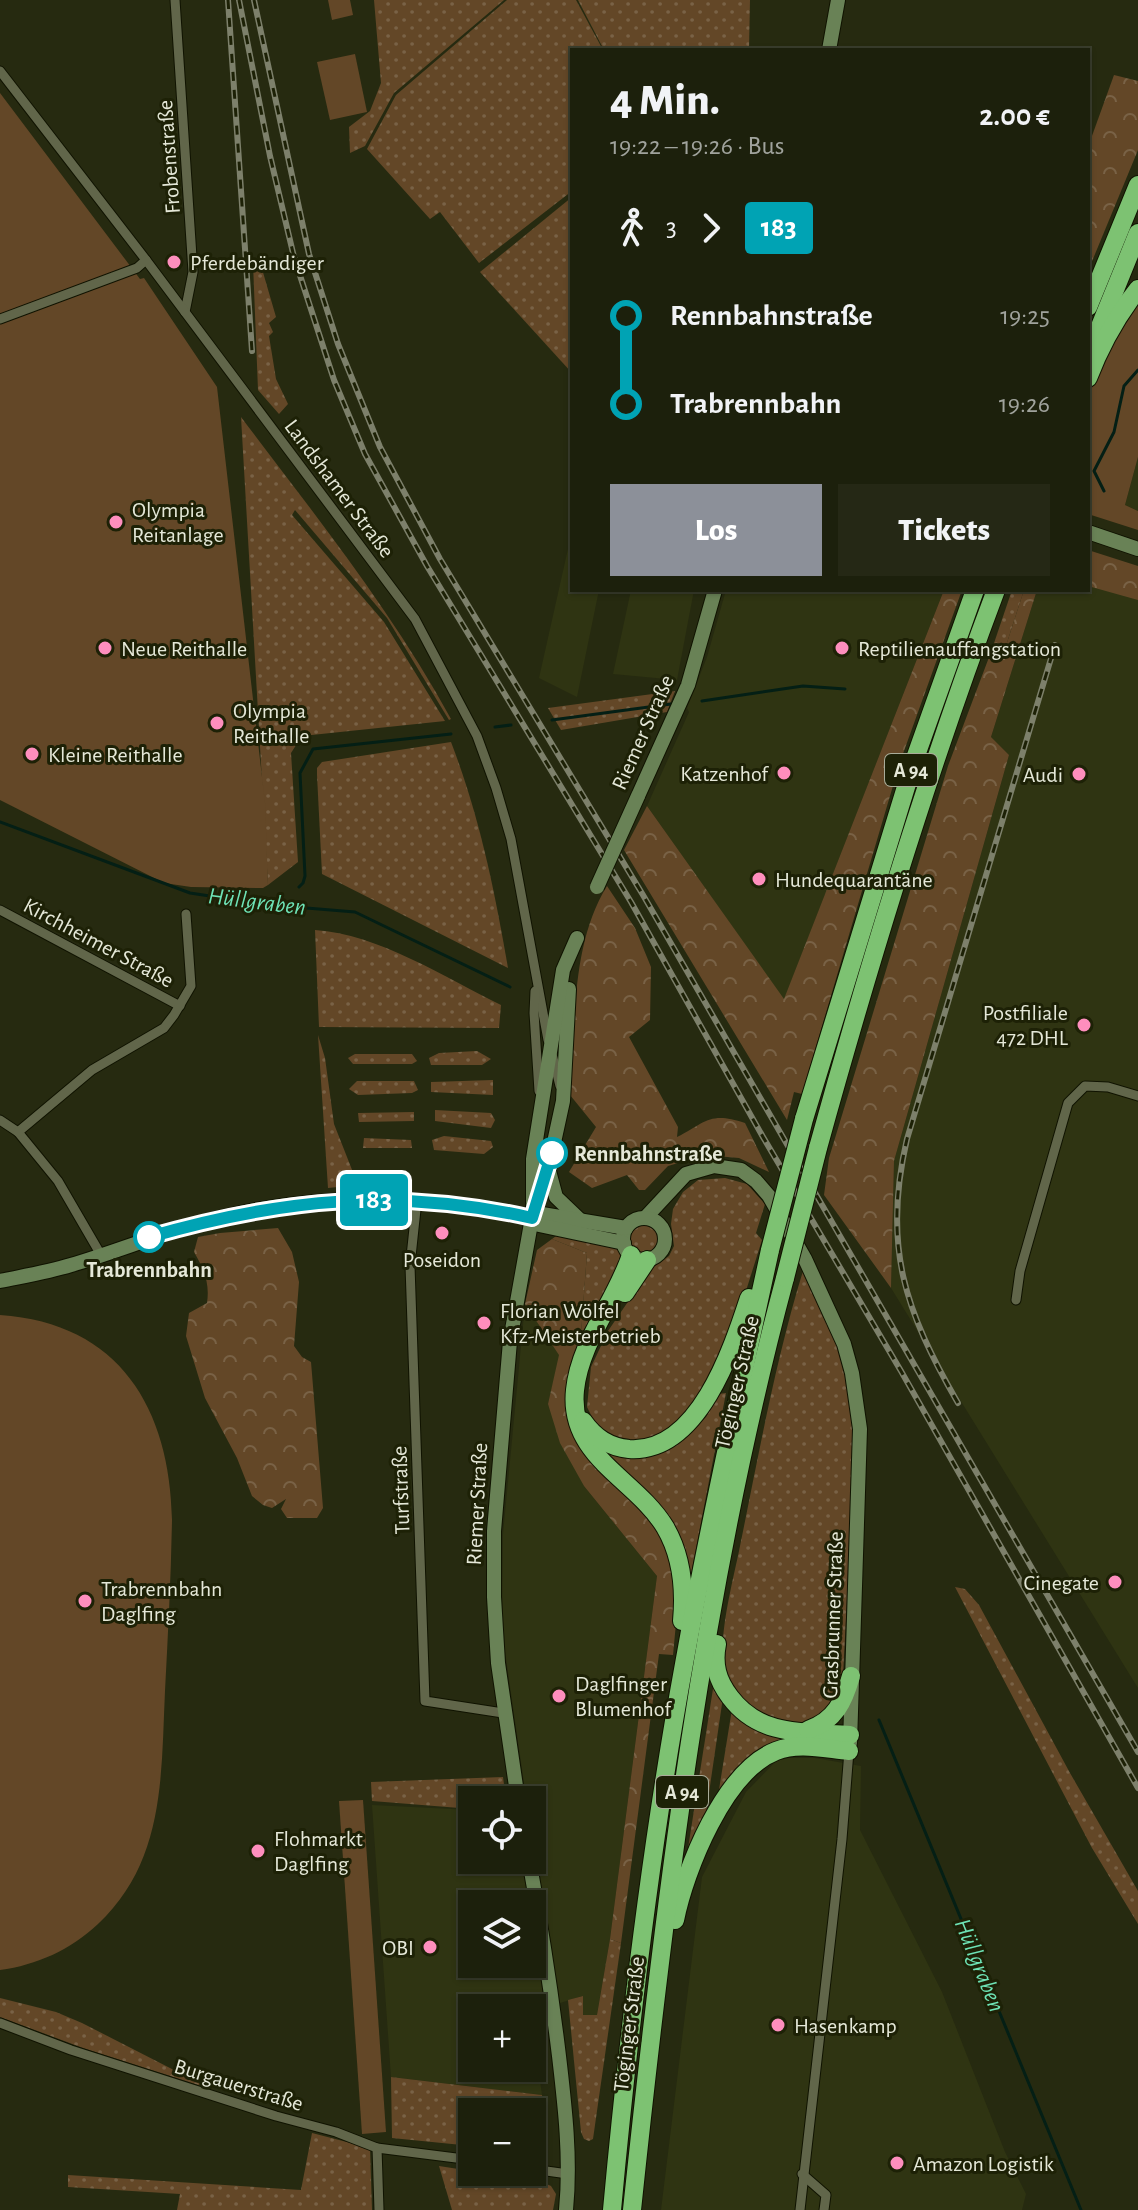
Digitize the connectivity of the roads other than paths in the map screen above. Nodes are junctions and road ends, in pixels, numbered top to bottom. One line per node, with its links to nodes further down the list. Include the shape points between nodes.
1 (175, 0): 10 (street, Frobenstraße, via 193,272)
2 (838, 0): 3 (street)
3 (829, 48)
4 (0, 71): 7 (street, Landshamer Straße)
5 (1138, 185): 9 (highway)
6 (1138, 233): 12 (highway)
7 (146, 260): 10 (street, Landshamer Straße); 11 (street, via 137,268)
8 (1138, 289): 13 (highway, via 1102,341)
9 (1090, 302)
10 (185, 312): 22 (street, Landshamer Straße, via 415,619 461,704 511,839)
11 (0, 319)
12 (1090, 351)
13 (1090, 373)
14 (1090, 533): 15 (street)
15 (1138, 549)
16 (714, 592): 19 (street, Riemer Straße, bridge, via 688,685)
17 (974, 592): 37 (highway, Töginger Straße / A 94, bridge, via 913,764 804,1119)
18 (995, 592): 43 (highway, Töginger Straße / A 94, bridge, via 890,897 818,1148)
19 (597, 887)
20 (0, 910): 23 (street, Kirchheimer Straße)
21 (186, 914): 23 (street, via 191,986)
22 (536, 983): 24 (street, Landshamer Straße); 27 (street, Landshamer Straße)
23 (180, 1006): 29 (street, via 164,1028 92,1070)
24 (551, 1052): 26 (street, Landshamer Straße); 26 (street, Riemer Straße, via 563,970 577,938 569,983); 27 (street, Riemer Straße)
25 (1138, 1096): 41 (street, via 1085,1086 1068,1103)
26 (563, 1101): 30 (street, Riemer Straße)
27 (541, 1108): 32 (street, Riemer Straße)
28 (0, 1120): 29 (street)
29 (18, 1132): 39 (street, via 58,1181)
30 (548, 1170): 32 (street, Riemer Straße); 33 (street, via 556,1197)
31 (417, 1200): 32 (street); 39 (street, via 311,1203 239,1214); 46 (street, Turfstraße, via 410,1266 425,1701)
32 (532, 1215): 33 (street); 35 (street, via 539,1225); 38 (street, Riemer Straße)
33 (580, 1220): 36 (street)
34 (653, 1220): 36 (street, via 634,1220); 36 (street, via 666,1236 659,1255); 45 (street, Grasbrunner Straße, via 667,1192 686,1174 704,1167 732,1168 756,1181 805,1259 844,1344 860,1429)
35 (561, 1230): 36 (street); 38 (street, via 541,1238)
36 (632, 1247): 42 (highway, via 581,1363)
37 (770, 1250): 42 (highway, via 760,1260 741,1323 711,1391 679,1432 647,1448 615,1447 589,1429); 44 (highway, Töginger Straße / A 94)
38 (525, 1253): 46 (street, Riemer Straße, via 510,1341 494,1531)
39 (101, 1255): 40 (street)
40 (0, 1281)
41 (1016, 1300)
42 (576, 1408): 44 (highway, via 583,1438 654,1513 671,1540 683,1584)
43 (718, 1580): 47 (highway, via 722,1613 715,1662 723,1686 751,1719); 51 (highway, Töginger Straße / A 94)
44 (684, 1664): 60 (highway, Töginger Straße / A 94, via 651,1869)
45 (851, 1676): 47 (highway, via 846,1696 832,1716); 48 (street, Grasbrunner Straße)
46 (503, 1713): 49 (street, Riemer Straße)
47 (801, 1731): 48 (highway)
48 (850, 1743): 51 (highway, via 777,1750 734,1787 694,1854 677,1910 666,1979); 57 (street, Grasbrunner Straße)
49 (516, 1786)
50 (531, 1874): 56 (street, via 556,2034)
51 (653, 2005): 61 (highway, Töginger Straße / A 94)
52 (0, 2023): 53 (street, Burgauerstraße)
53 (377, 2148): 54 (street, Burgauerstraße); 58 (street)
54 (458, 2158)
55 (546, 2171): 56 (street)
56 (568, 2174): 59 (street)
57 (802, 2174): 62 (street, Grasbrunner Straße); 63 (street, via 826,2195)
58 (379, 2210)
59 (566, 2210)
60 (612, 2210)
61 (632, 2210)
62 (800, 2210)
63 (824, 2210)

